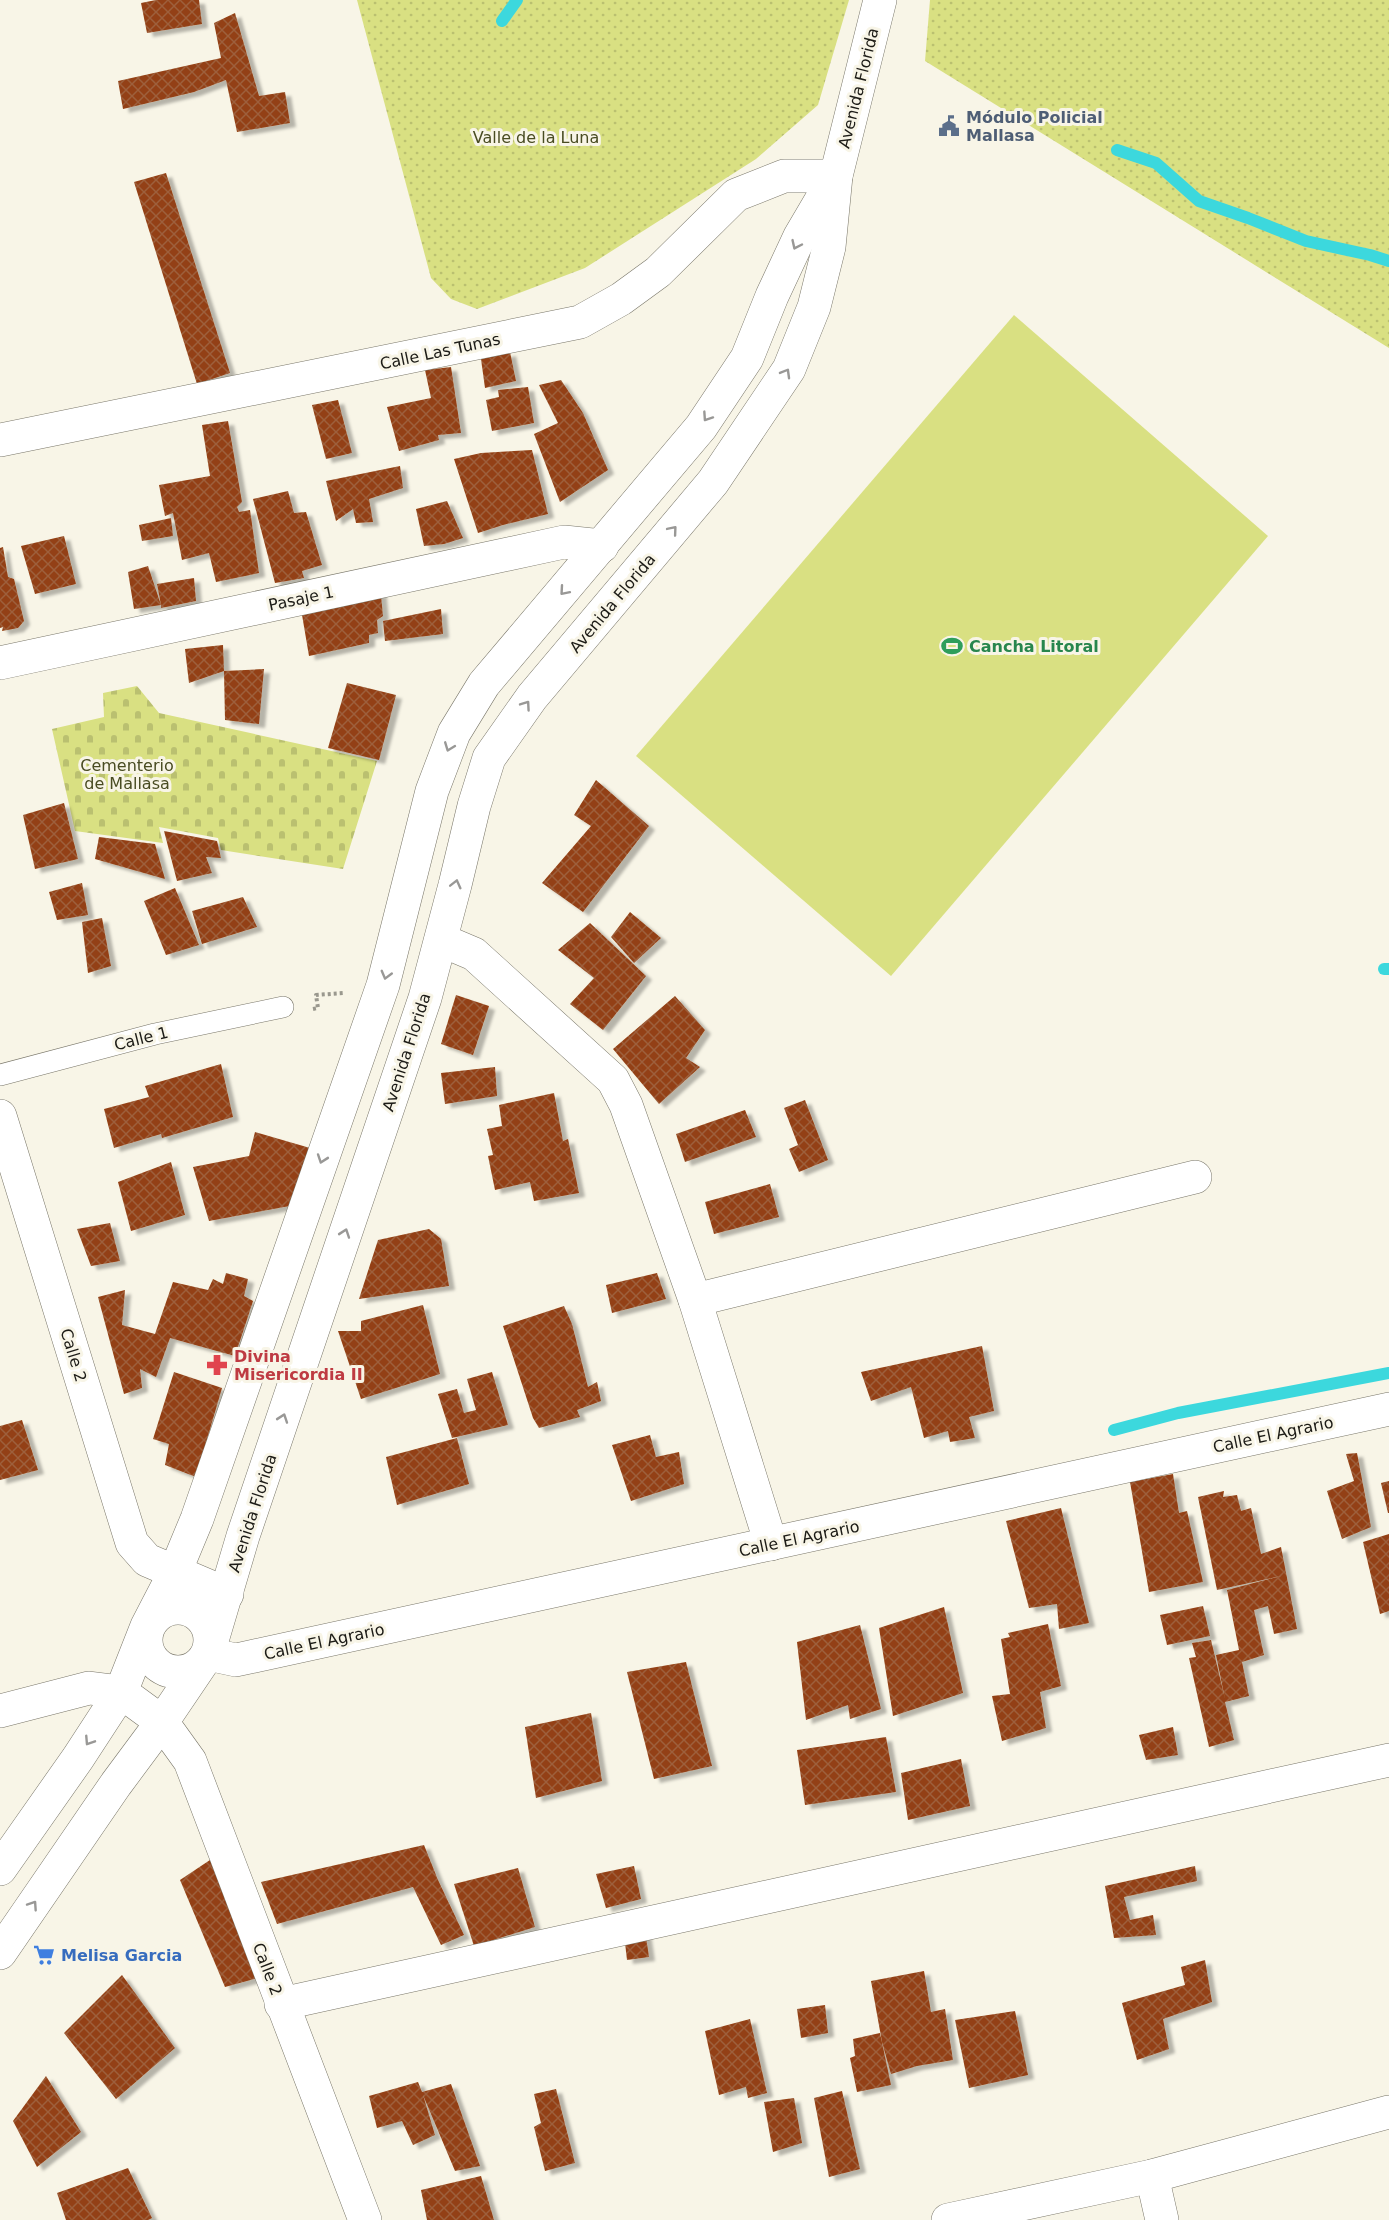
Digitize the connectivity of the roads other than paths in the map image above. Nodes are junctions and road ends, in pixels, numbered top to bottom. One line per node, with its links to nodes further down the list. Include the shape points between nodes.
1 (880, 0): 2 (street, Avenida Florida)
2 (836, 176): 3 (street, Calle Las Tunas, via 784,176 736,195 658,272 580,322); 4 (street, Avenida Florida, one-way to 4, via 800,236 747,358 701,427); 5 (street, Avenida Florida, one-way to 2, via 713,482 789,369 813,307 829,248)
3 (0, 440)
4 (602, 546): 5 (street); 6 (street, Pasaje 1, via 564,542); 7 (street, Avenida Florida, one-way to 7, via 484,684 454,733 432,791)
5 (635, 575): 8 (street, Avenida Florida, one-way to 5, via 489,758 532,697)
6 (0, 663)
7 (398, 929): 8 (street); 16 (street, Avenida Florida, one-way to 16, via 383,986 197,1519)
8 (441, 940): 13 (street, via 474,954 613,1080 626,1105); 17 (street, Avenida Florida, one-way to 8)
9 (283, 1007): 10 (lane, Calle 1, via 155,1034)
10 (0, 1075)
11 (0, 1116): 16 (street, Calle 2, via 132,1543 147,1560)
12 (1195, 1177): 13 (street)
13 (695, 1300): 15 (street)
14 (1389, 1409): 15 (street, Calle El Agrario)
15 (771, 1544): 19 (street, Calle El Agrario, via 236,1660)
16 (175, 1572): 17 (street, Calle 2); 18 (street, Avenida Florida)
17 (226, 1594): 19 (street, Avenida Florida)
18 (147, 1626): 19 (street, via 145,1643 151,1659 164,1670 181,1673 197,1666); 19 (street, via 159,1613 174,1607 191,1610 205,1621 211,1636); 20 (street, Avenida Florida)
19 (208, 1654): 22 (street, Avenida Florida)
20 (121, 1692): 21 (street, via 89,1688); 22 (street, Calle 2); 24 (street, Avenida Florida, one-way to 24)
21 (0, 1712)
22 (162, 1722): 25 (street, Avenida Florida, one-way to 22); 26 (street, Calle 2, via 190,1761)
23 (1389, 1760): 26 (street)
24 (0, 1869)
25 (0, 1953)
26 (281, 2004): 29 (street, Calle 2)
27 (1389, 2112): 28 (street)
28 (1152, 2176): 30 (street); 31 (street)
29 (365, 2220)
30 (948, 2220)
31 (1162, 2220)

